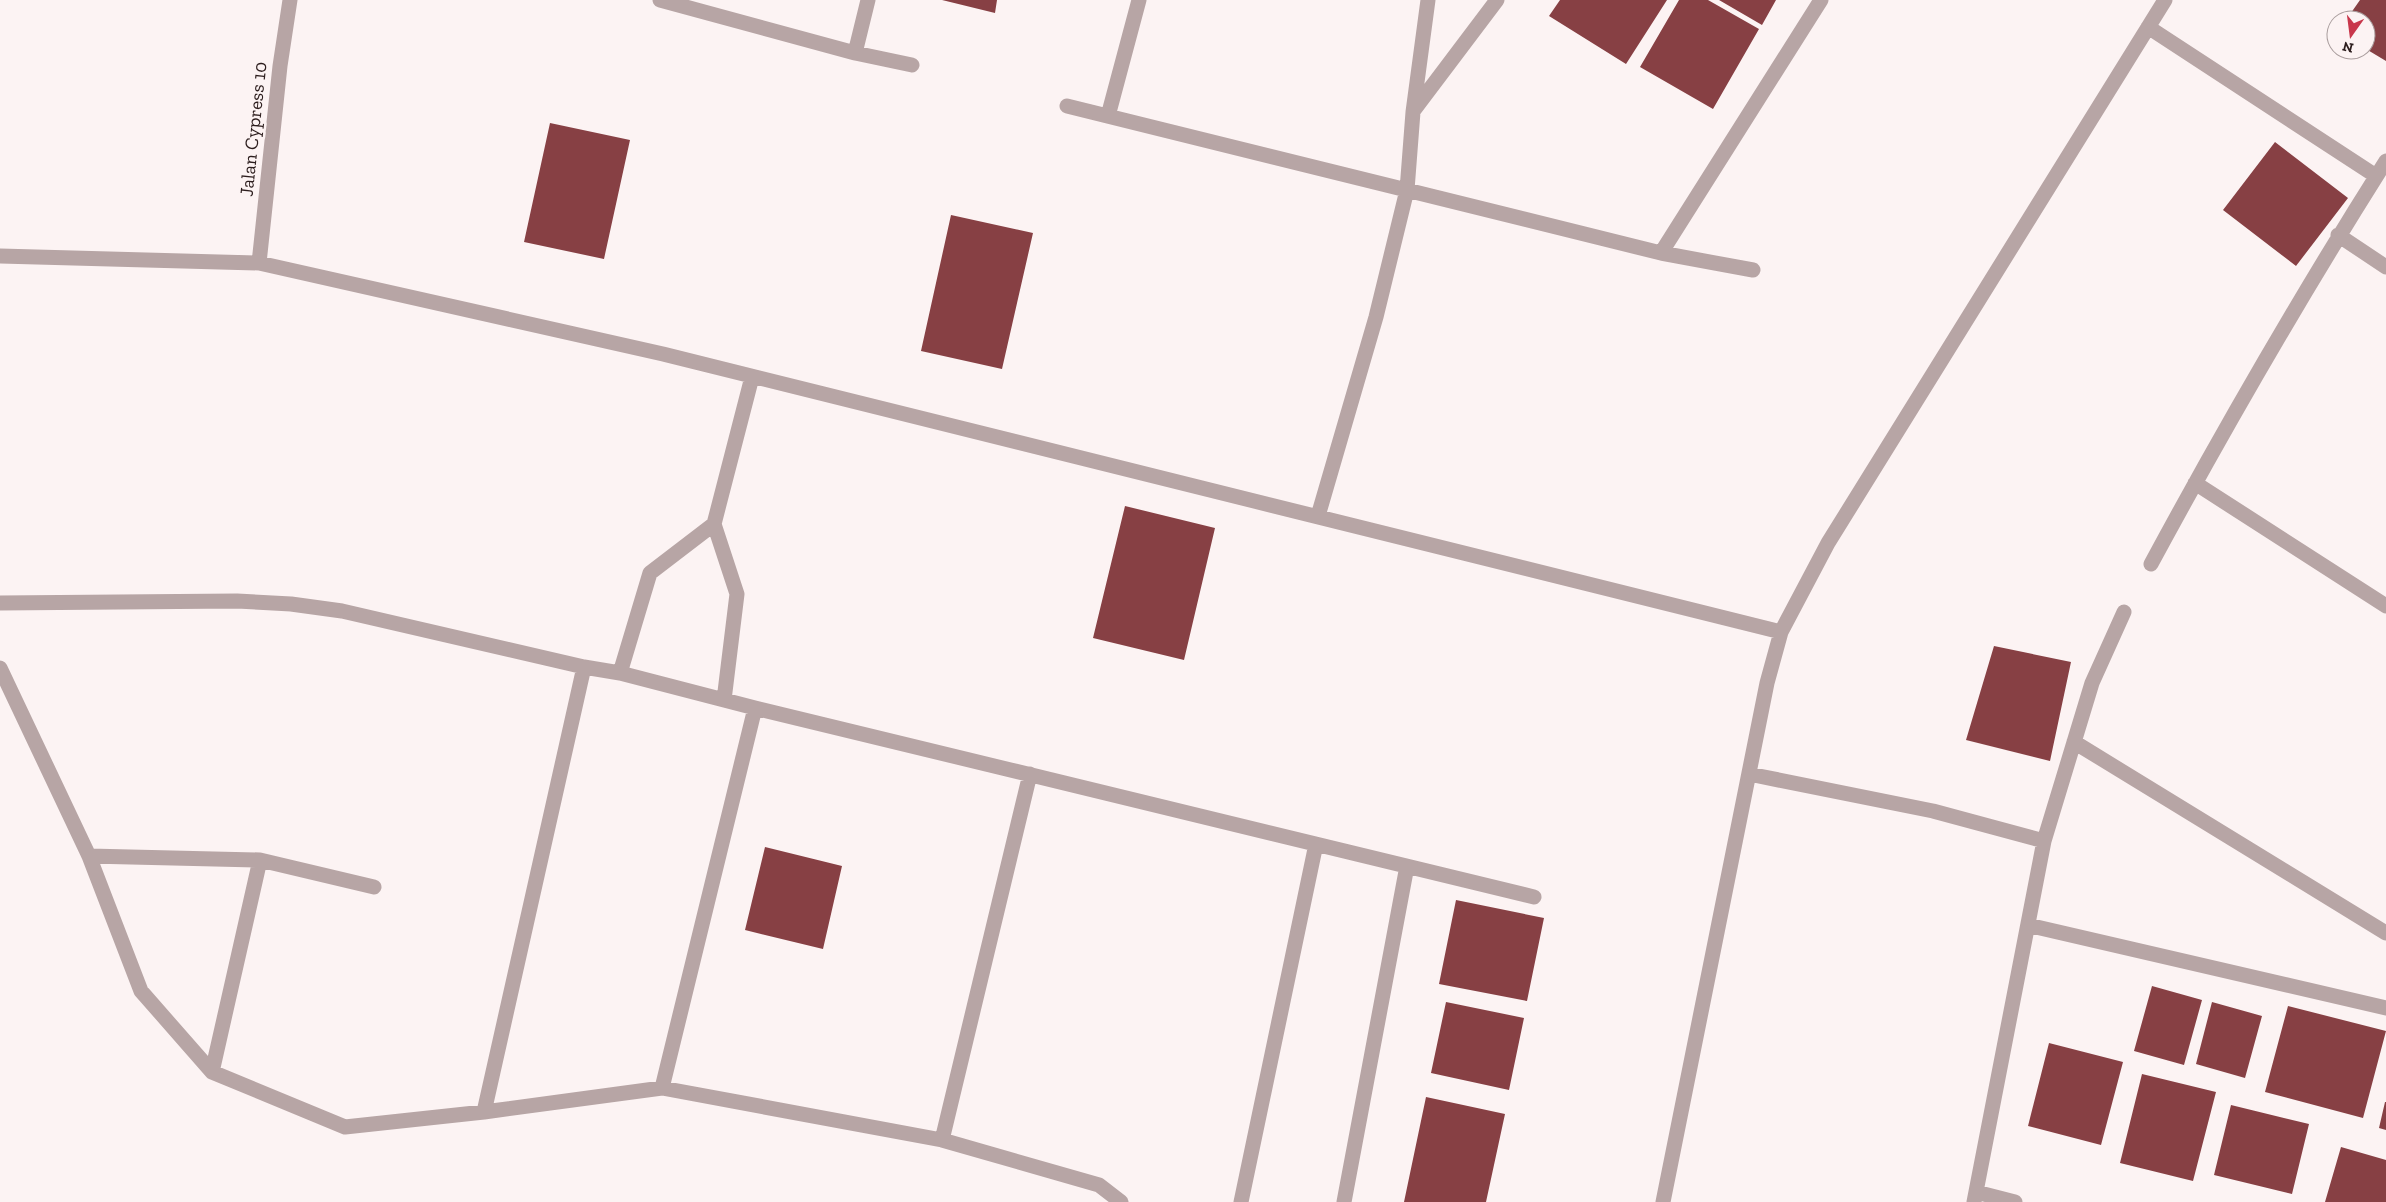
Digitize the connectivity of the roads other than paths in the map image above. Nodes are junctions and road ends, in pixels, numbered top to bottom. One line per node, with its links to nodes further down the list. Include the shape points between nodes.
1 (290, 0): 21 (street, Jalan Cypress 10)
2 (660, 0): 10 (street)
3 (868, 0): 10 (street)
4 (1139, 0): 14 (street)
5 (1428, 0): 13 (street)
6 (1497, 0): 13 (street)
7 (1821, 0): 19 (street)
8 (2165, 0): 9 (street)
9 (2148, 27): 16 (street); 32 (street, via 1828,544)
10 (855, 54): 11 (street)
11 (912, 65)
12 (1067, 106): 14 (street)
13 (1414, 112): 17 (street)
14 (1108, 116): 17 (street)
15 (2386, 161): 16 (street)
16 (2376, 176): 18 (street)
17 (1406, 190): 19 (street); 26 (street, via 1376,317)
18 (2338, 235): 22 (street); 25 (street)
19 (1661, 253): 23 (street)
20 (0, 256): 21 (street)
21 (259, 263): 24 (street)
22 (2386, 267)
23 (1753, 270)
24 (752, 376): 26 (street); 27 (street)
25 (2195, 483): 28 (street); 30 (street)
26 (1318, 516): 32 (street)
27 (714, 524): 35 (street, via 650,573); 36 (street, via 737,594)
28 (2151, 564)
29 (0, 603): 33 (street, via 237,601 291,604 342,611)
30 (2386, 606)
31 (2124, 612): 38 (street, via 2092,683)
32 (1781, 632): 40 (street)
33 (584, 667): 35 (street); 53 (street)
34 (0, 668): 43 (street)
35 (620, 673): 36 (street)
36 (724, 700): 37 (street)
37 (755, 708): 39 (street); 52 (street)
38 (2074, 742): 41 (street); 49 (street)
39 (1030, 774): 42 (street); 54 (street)
40 (1749, 774): 41 (street, via 1933,811); 59 (street)
41 (2044, 841): 48 (street)
42 (1316, 844): 45 (street); 57 (street)
43 (89, 856): 44 (street); 51 (street, via 141,991)
44 (260, 860): 46 (street); 51 (street)
45 (1406, 866): 47 (street); 58 (street)
46 (374, 887)
47 (1534, 896)
48 (2028, 925): 50 (street); 55 (street)
49 (2386, 933)
50 (2386, 1008)
51 (212, 1072): 53 (street, via 345,1127)
52 (662, 1088): 53 (street); 54 (street)
53 (484, 1112)
54 (942, 1140): 56 (street, via 1099,1185)
55 (1975, 1197): 60 (street)
56 (1121, 1202)
57 (1241, 1202)
58 (1344, 1202)
59 (1663, 1202)
60 (2015, 1202)

